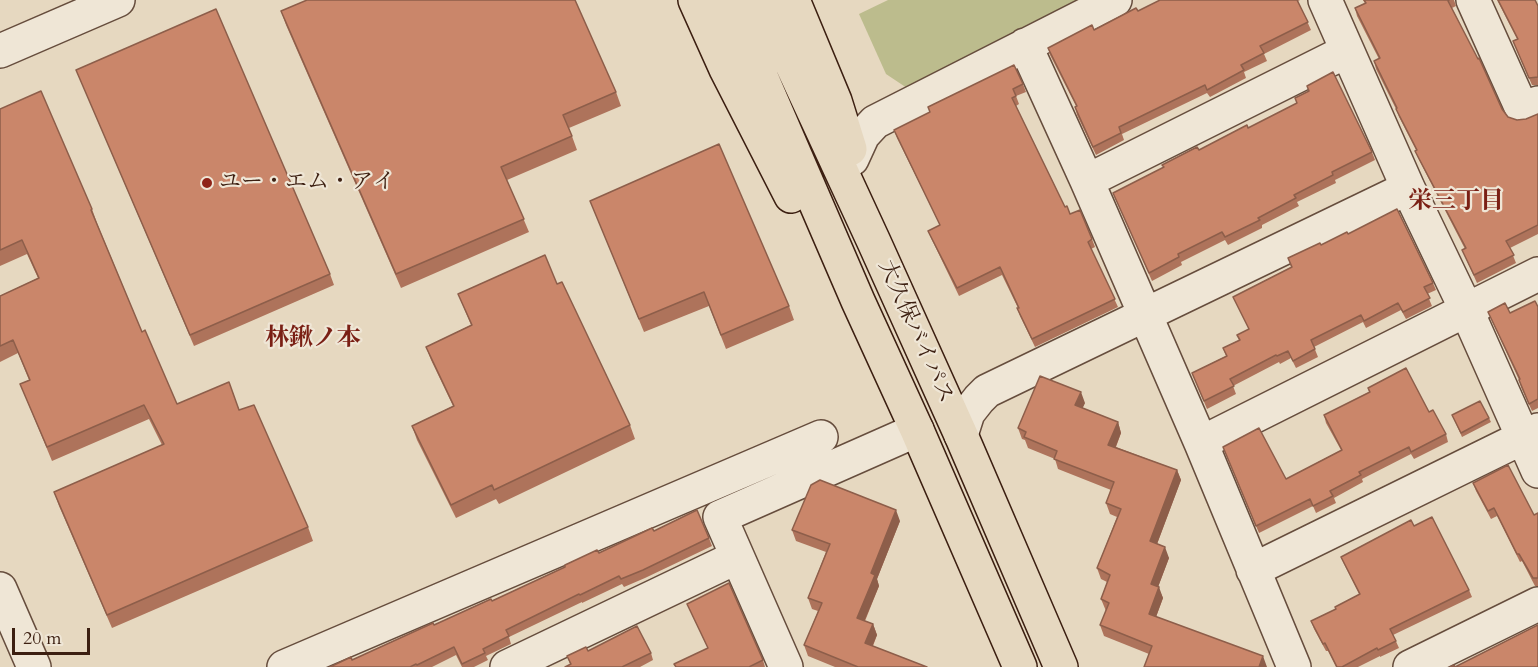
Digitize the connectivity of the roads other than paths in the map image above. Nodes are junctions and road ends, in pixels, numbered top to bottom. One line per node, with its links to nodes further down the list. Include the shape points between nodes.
1 (118, 0): 8 (street)
2 (695, 0): 16 (highway, via 820,253)
3 (1115, 0): 7 (street)
4 (1325, 0): 9 (street)
5 (1473, 0): 10 (street, via 1522,109)
6 (758, 8): 11 (highway, via 835,101); 14 (highway, 大久保バイパス); 16 (highway, 大久保バイパス)
7 (1025, 45): 11 (street, via 875,122 863,135); 12 (street)
8 (0, 51)
9 (1347, 51): 12 (street); 13 (street)
10 (1538, 103)
11 (852, 159): 14 (highway)
12 (1087, 181): 18 (street)
13 (1408, 188): 17 (street); 18 (street)
14 (874, 242): 21 (highway, 大久保バイパス)
15 (1538, 274): 17 (street)
16 (858, 300): 19 (highway, 大久保バイパス)
17 (1466, 309): 20 (street); 23 (street)
18 (1146, 315): 21 (street, via 987,391 968,413); 23 (street)
19 (917, 430): 25 (street, via 720,517); 33 (highway, 大久保バイパス)
20 (1531, 433): 24 (street); 26 (street)
21 (961, 435): 34 (highway, 大久保バイパス)
22 (821, 437): 29 (street)
23 (1201, 443): 26 (street)
24 (1538, 471)
25 (737, 557): 31 (street); 32 (street)
26 (1253, 570): 35 (street)
27 (0, 589): 30 (street)
28 (1538, 604): 36 (street)
29 (294, 665)
30 (34, 667)
31 (507, 667)
32 (786, 667)
33 (1020, 667)
34 (1060, 667)
35 (1294, 667)
36 (1410, 667)

